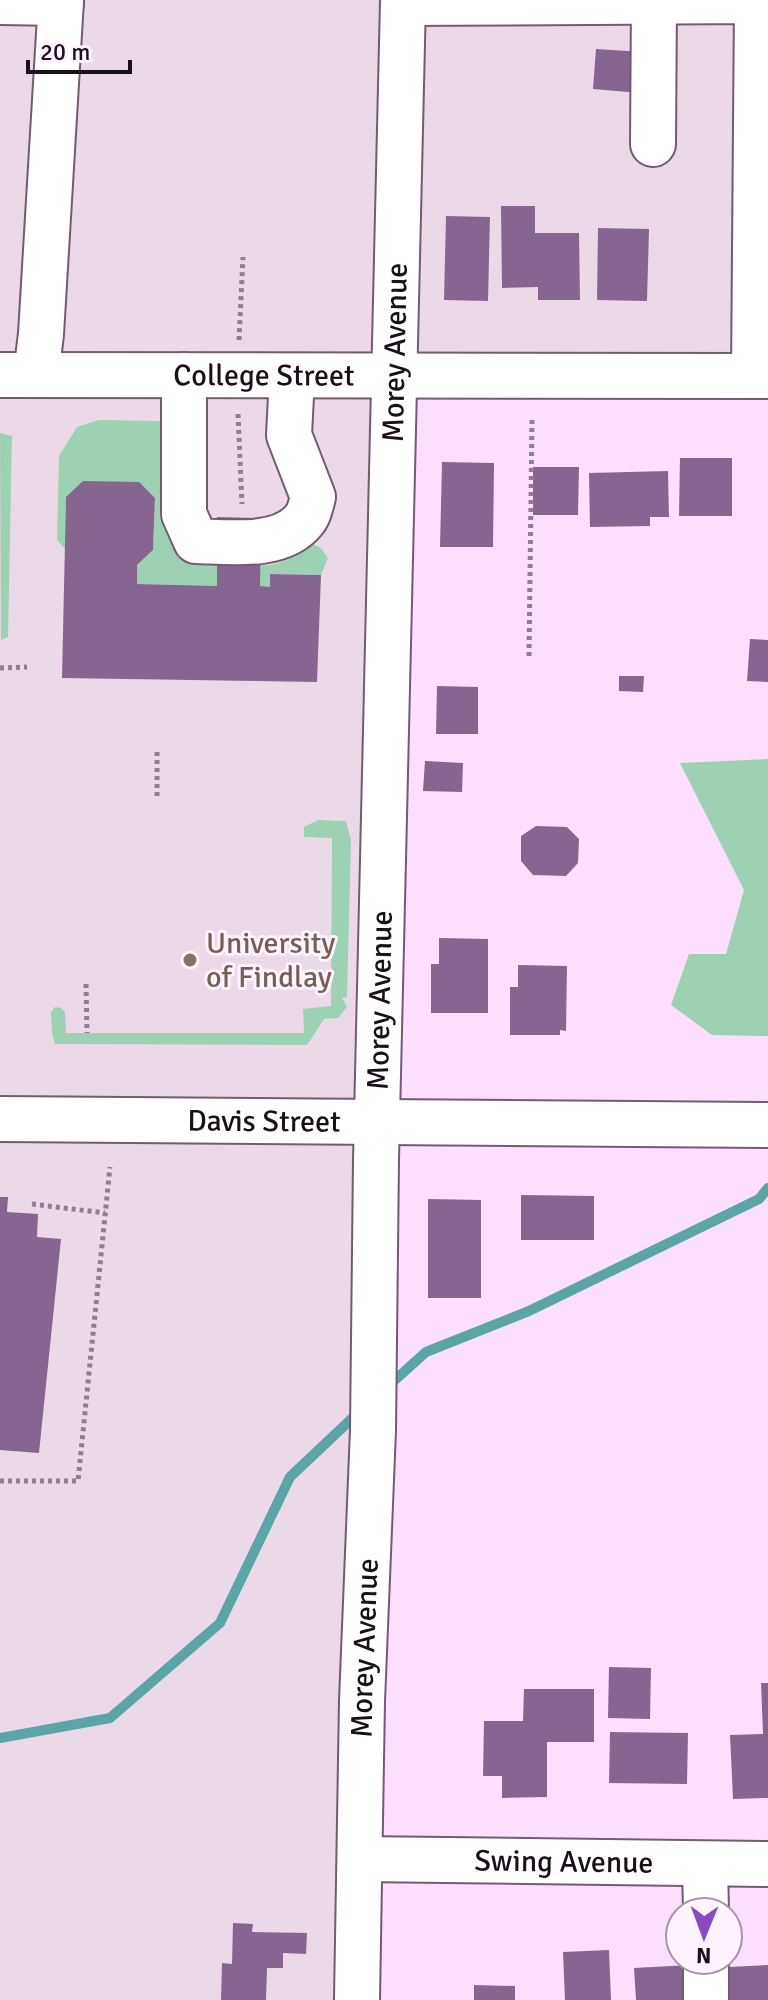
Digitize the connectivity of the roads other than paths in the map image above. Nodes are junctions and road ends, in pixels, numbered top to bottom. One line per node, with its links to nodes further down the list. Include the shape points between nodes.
1 (403, 1): 2 (street); 10 (street, Morey Avenue)
2 (654, 1): 5 (street, via 757,1); 6 (street)
3 (0, 2): 4 (street)
4 (61, 2): 7 (street, via 41,334)
5 (762, 102): 11 (street)
6 (653, 144)
7 (18, 375): 8 (street, College Street)
8 (184, 375): 9 (street, College Street); 9 (street, via 184,514 196,541 244,542 286,535 306,519 313,497 289,435)
9 (292, 376): 10 (street, College Street)
10 (393, 376): 11 (street, College Street); 13 (street, Morey Avenue)
11 (761, 376)
12 (0, 1119): 13 (street, Davis Street)
13 (377, 1123): 14 (street, Davis Street); 15 (street, Morey Avenue)
14 (767, 1125)
15 (360, 1859): 16 (street, Swing Avenue); 20 (street, Morey Avenue)
16 (705, 1864): 17 (street, Swing Avenue); 18 (street)
17 (768, 1864)
18 (706, 1896)
19 (706, 1976): 21 (street)
20 (357, 2000)
21 (706, 2000)

